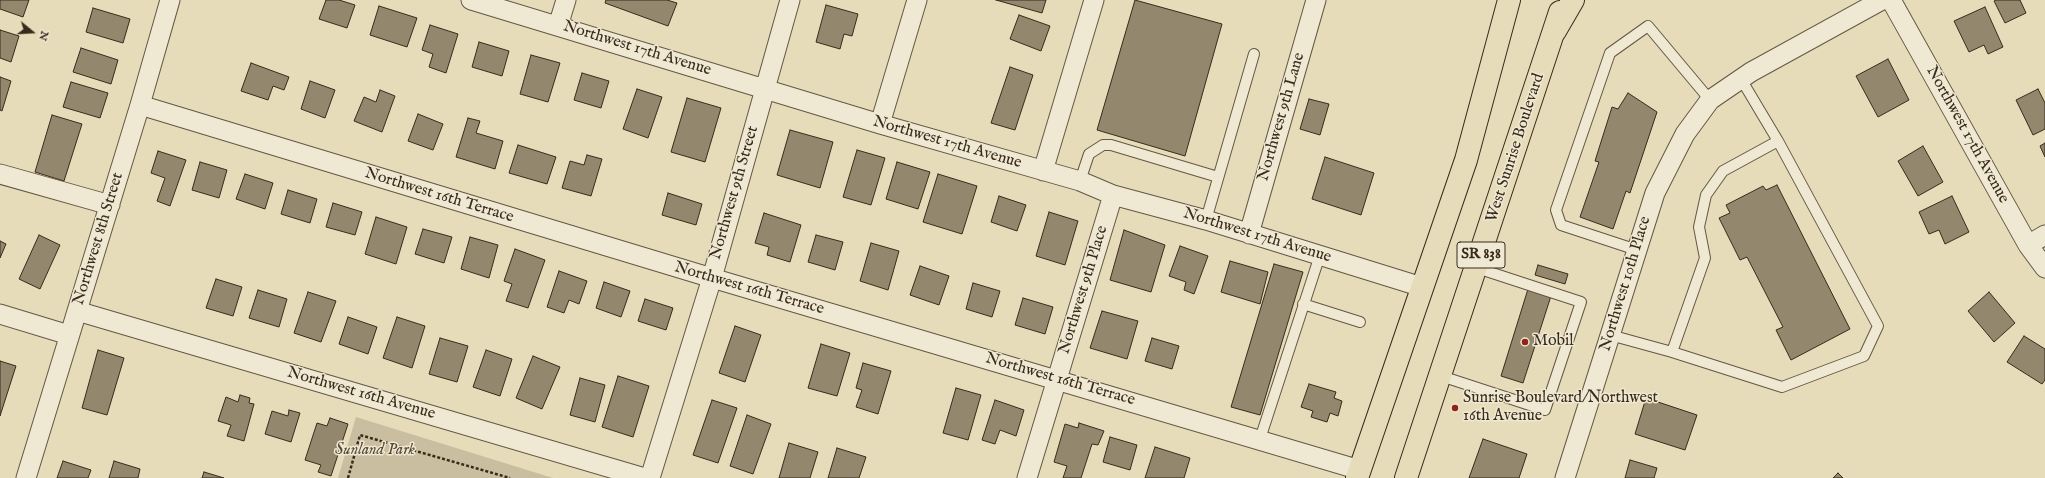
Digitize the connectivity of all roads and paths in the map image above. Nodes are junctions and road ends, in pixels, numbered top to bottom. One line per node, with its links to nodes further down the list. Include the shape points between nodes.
1 (170, 0): 19 (street, Northwest 8th Street)
2 (471, 0): 13 (street, Northwest 17th Avenue)
3 (566, 0): 13 (street)
4 (790, 0): 17 (street, Northwest 9th Street)
5 (917, 0): 20 (street)
6 (1094, 0): 22 (street)
7 (1316, 0): 29 (street, Northwest 9th Lane)
8 (1508, 0): 37 (main road, SR 838, via 1466,160)
9 (1564, 0): 14 (main road, West Sunrise Boulevard / SR 838)
10 (1573, 0): 14 (main road)
11 (1882, 0): 16 (street, Northwest 10th Place)
12 (1891, 0): 31 (street, Northwest 17th Avenue)
13 (558, 26): 17 (street, Northwest 17th Avenue)
14 (1555, 31): 34 (main road, West Sunrise Boulevard / SR 838)
15 (1254, 54): 24 (lane)
16 (1741, 79): 18 (street, Northwest 10th Place); 21 (lane)
17 (764, 88): 20 (street, Northwest 17th Avenue); 36 (street, Northwest 9th Street)
18 (1710, 100): 32 (street, Northwest 10th Place, via 1685,134 1655,193); 32 (lane, via 1648,26 1610,53 1556,210 1561,225)
19 (140, 105): 27 (street, Northwest 8th Street); 36 (street, Northwest 16th Terrace)
20 (880, 124): 22 (street, Northwest 17th Avenue)
21 (1778, 141): 44 (lane, via 1723,171 1706,195 1699,227 1705,258); 44 (lane, via 1878,326 1864,356 1782,387)
22 (1043, 171): 25 (street, Northwest 17th Avenue)
23 (0, 174): 27 (street)
24 (1218, 177): 25 (lane, via 1111,145 1103,145 1089,154); 28 (lane)
25 (1080, 181): 26 (street, Northwest 17th Avenue)
26 (1113, 195): 28 (street, Northwest 17th Avenue); 46 (street, Northwest 9th Place)
27 (110, 205): 39 (street, Northwest 8th Street)
28 (1206, 220): 29 (street, Northwest 17th Avenue)
29 (1249, 234): 33 (street, Northwest 17th Avenue)
30 (2045, 235): 31 (street)
31 (2028, 245): 35 (street, Northwest 17th Avenue)
32 (1637, 250): 43 (street, Northwest 10th Place)
33 (1320, 255): 37 (street, Northwest 17th Avenue); 38 (lane)
34 (1477, 268): 45 (main road, West Sunrise Boulevard / SR 838); 45 (lane, via 1580,302 1545,410)
35 (2045, 268)
36 (712, 278): 46 (street, Northwest 16th Terrace); 53 (street, Northwest 9th Street)
37 (1422, 287): 48 (main road, SR 838)
38 (1303, 304): 41 (lane); 47 (lane)
39 (76, 311): 42 (street, Northwest 8th Street); 52 (street, Northwest 16th Avenue)
40 (0, 314): 42 (street)
41 (1360, 322)
42 (69, 335): 49 (street, Northwest 8th Street)
43 (1610, 335): 44 (lane); 56 (street, Northwest 10th Place)
44 (1672, 352)
45 (1440, 376): 55 (main road, West Sunrise Boulevard / SR 838)
46 (1057, 379): 47 (street, Northwest 16th Terrace); 54 (street, Northwest 9th Place)
47 (1260, 440): 48 (street, Northwest 16th Terrace)
48 (1358, 474)
49 (26, 478)
50 (348, 478): 51 (path, via 360,435)
51 (510, 478)
52 (645, 478)
53 (650, 478)
54 (1027, 478)
55 (1406, 478)
56 (1565, 478)

